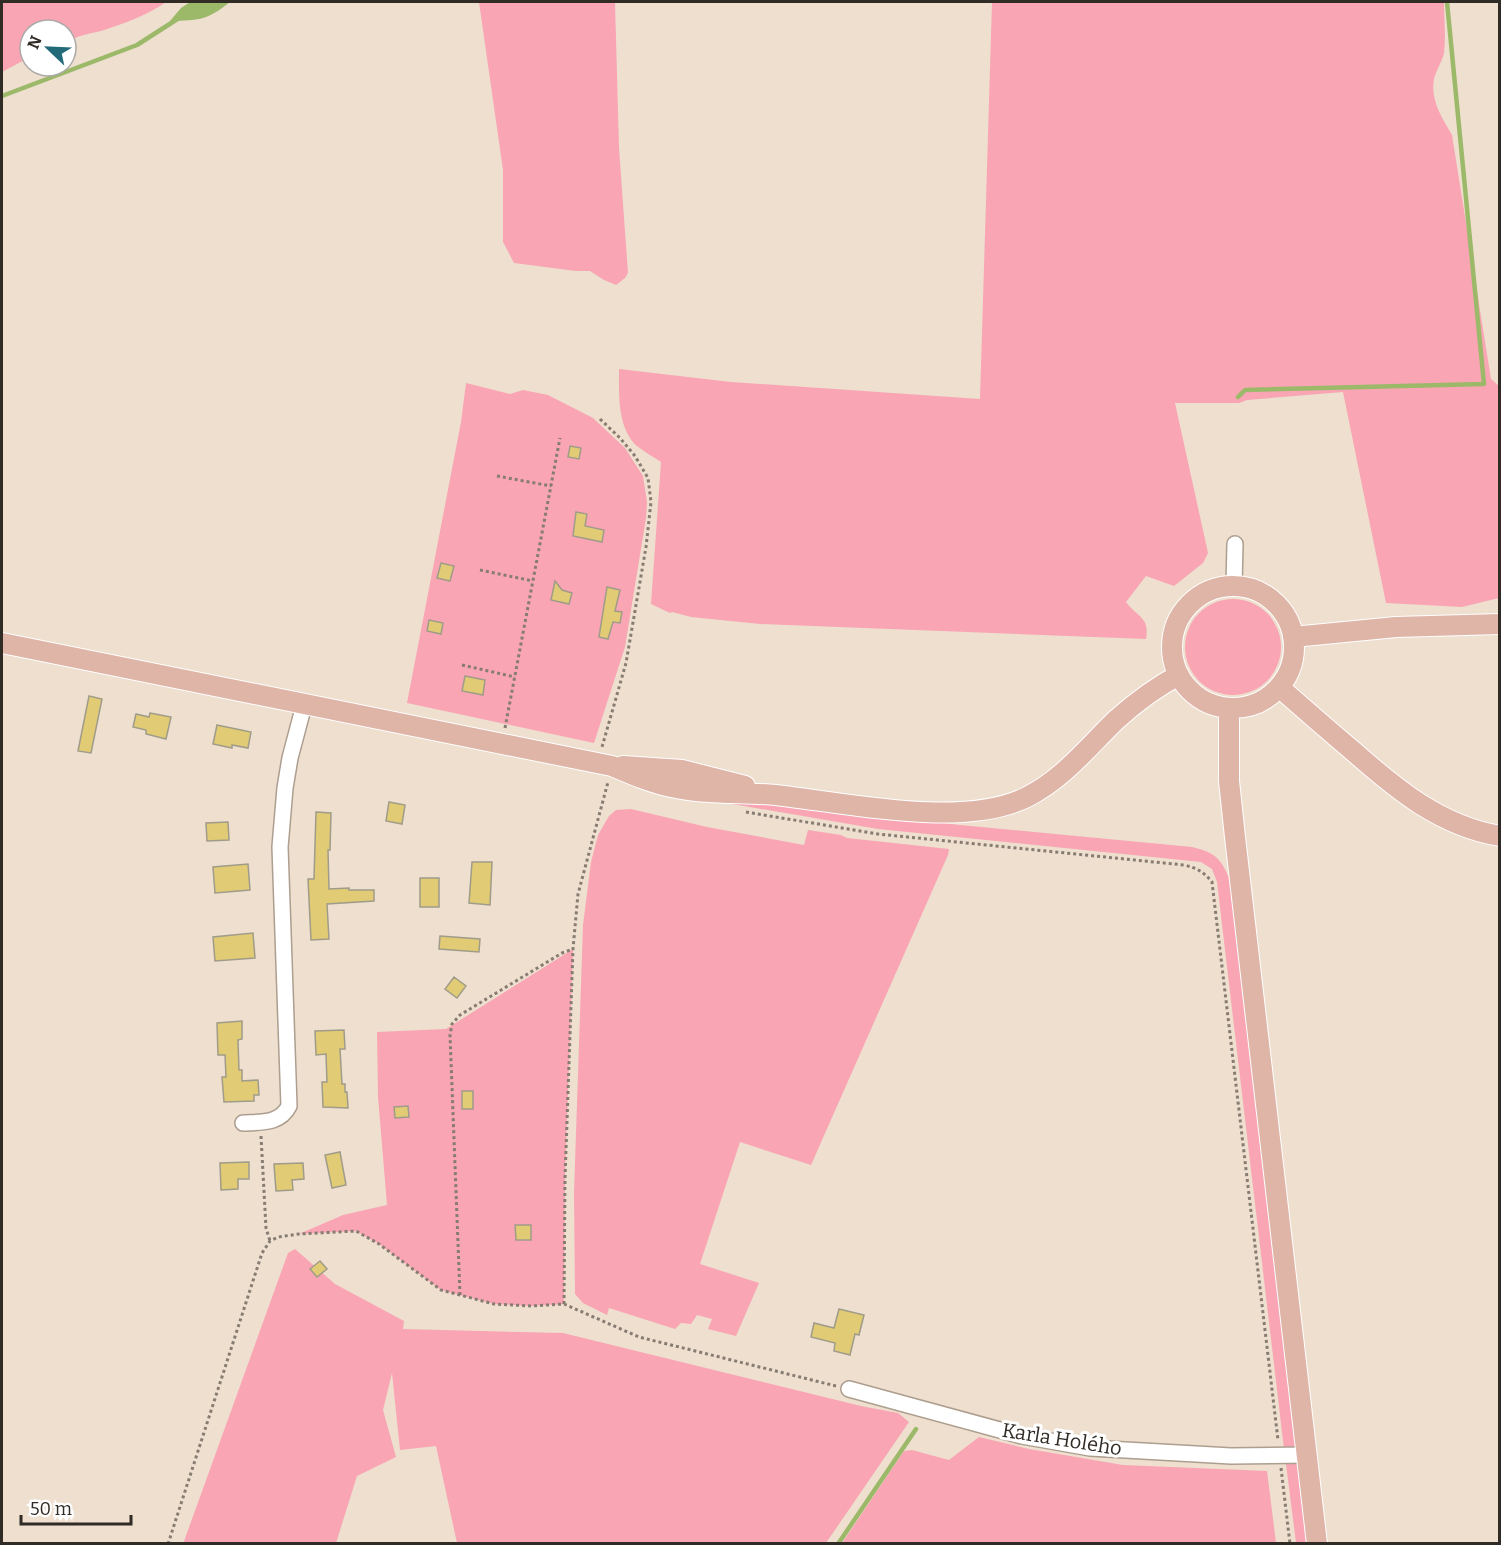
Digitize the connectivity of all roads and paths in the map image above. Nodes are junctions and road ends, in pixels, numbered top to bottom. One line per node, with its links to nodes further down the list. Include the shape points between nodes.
1 (600, 420): 19 (path, via 635,456 648,478 651,502 645,558)
2 (560, 438): 4 (path)
3 (497, 476): 4 (path)
4 (551, 486): 7 (path)
5 (1234, 544): 8 (street)
6 (480, 570): 7 (path)
7 (533, 581): 14 (path)
8 (1234, 586): 10 (main road, via 1257,591 1273,601 1287,620); 13 (main road, via 1202,595 1182,615 1172,644)
9 (1500, 624): 10 (main road, via 1419,625)
10 (1293, 637): 15 (main road, via 1292,661)
11 (2, 643): 16 (main road)
12 (462, 665): 14 (path)
13 (1179, 675): 17 (main road, via 1200,698); 19 (main road, via 1145,695 1053,781 1002,807 921,811 775,795 682,770)
14 (515, 677): 18 (path)
15 (1279, 687): 17 (main road, via 1256,703); 21 (main road, via 1410,798 1451,821)
16 (304, 705): 18 (main road); 23 (street, via 290,758 280,847 290,1098 286,1113)
17 (1229, 708): 29 (main road, via 1229,781)
18 (502, 745): 19 (main road)
19 (605, 765): 22 (path, via 578,894)
20 (743, 811): 30 (path, via 878,834 1184,865 1205,873 1212,882)
21 (1500, 836)
22 (573, 949): 26 (path, via 460,1015 452,1024); 27 (path)
23 (260, 1122): 24 (street); 25 (path)
24 (243, 1123)
25 (270, 1241): 26 (path, via 299,1234 356,1231 441,1290); 31 (path, via 262,1253)
26 (460, 1295): 27 (path, via 494,1304)
27 (564, 1304): 28 (path, via 639,1337)
28 (849, 1389): 30 (street, Karla Holého, via 1022,1436 1090,1448)
29 (1307, 1455): 30 (street, Karla Holého); 33 (main road)
30 (1279, 1456): 32 (path)
31 (168, 1544)
32 (1290, 1544)
33 (1317, 1544)

